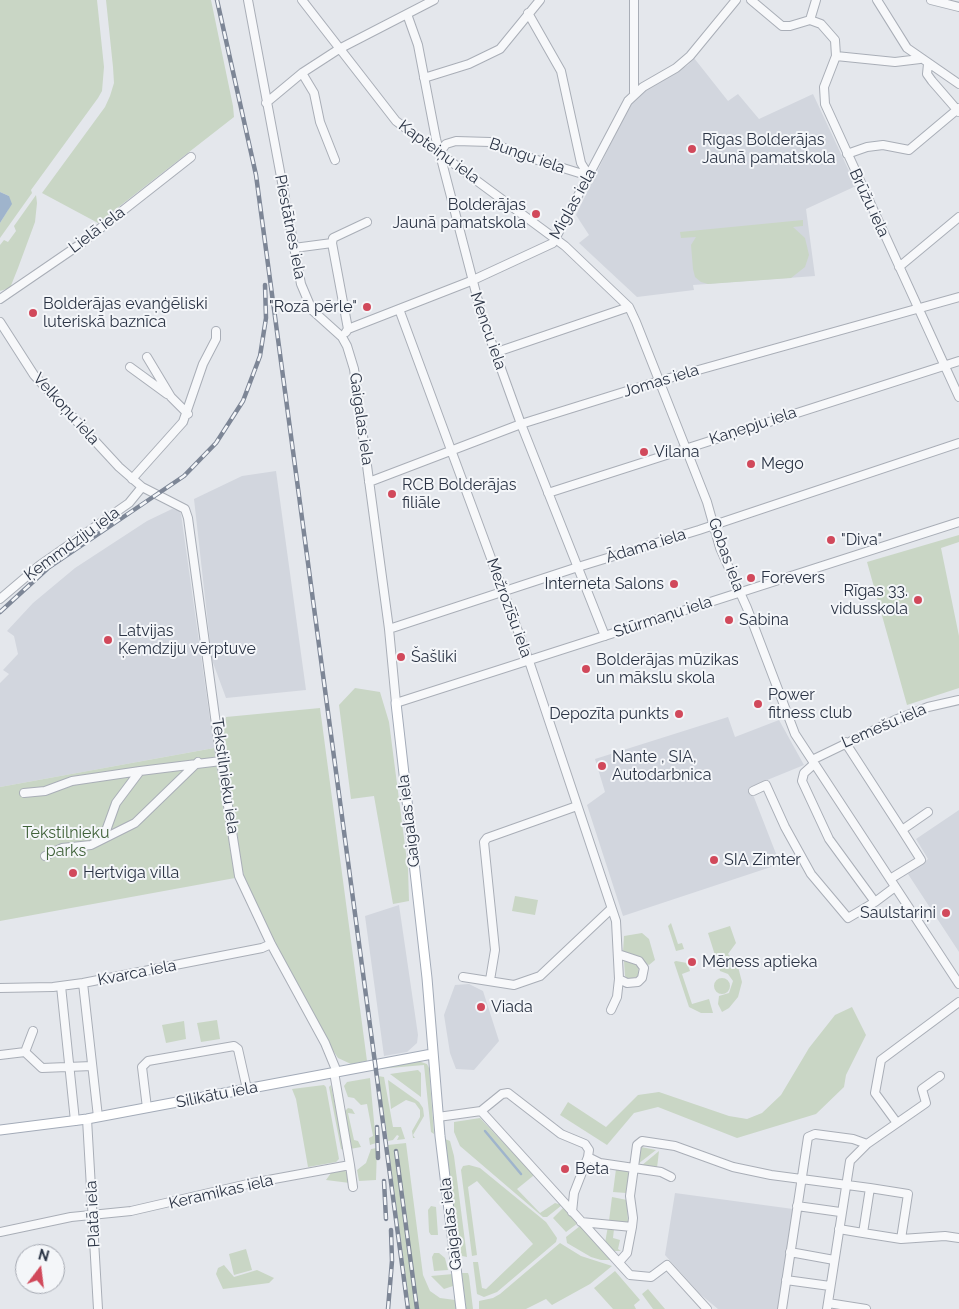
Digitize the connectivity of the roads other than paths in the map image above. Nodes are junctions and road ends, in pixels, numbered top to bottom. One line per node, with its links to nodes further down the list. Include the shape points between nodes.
1 (248, 0): 23 (street, Piestātnes iela)
2 (302, 0): 15 (street, Kapteiņu iela)
3 (434, 0): 13 (street)
4 (540, 0): 12 (street)
5 (634, 0): 22 (street)
6 (736, 0): 22 (street, Miglas iela, via 690,56)
7 (752, 0): 14 (street, via 782,26)
8 (816, 0): 14 (street)
9 (877, 0): 17 (street, via 899,36)
10 (931, 0): 11 (street)
11 (959, 8)
12 (528, 13): 20 (street, via 500,49 469,64); 29 (street, via 561,71 581,163)
13 (407, 14): 15 (street); 20 (street, Mencu iela, via 418,45)
14 (810, 20): 16 (street, via 821,24 835,40)
15 (339, 49): 19 (street); 25 (street, Kapteiņu iela, via 396,121)
16 (836, 56): 17 (street, via 895,62); 26 (street, Brūžu iela, via 824,95 827,112)
17 (920, 59): 18 (street)
18 (928, 64): 21 (street); 24 (street, via 927,74)
19 (302, 73): 23 (street); 28 (street, via 314,93 320,122)
20 (424, 78): 25 (street, Mencu iela)
21 (959, 84)
22 (634, 93): 29 (street, Miglas iela)
23 (266, 103): 34 (street, Piestātnes iela)
24 (958, 110): 26 (street, via 909,150 883,145)
25 (440, 152): 29 (street, Bungu iela, via 446,144 456,141 490,142); 32 (street, Kapteiņu iela); 36 (street, Mencu iela)
26 (847, 154): 35 (street, Brūžu iela)
27 (191, 158): 38 (street, Lielā iela, via 79,245)
28 (335, 160)
29 (589, 176): 32 (street, Miglas iela)
30 (959, 218): 35 (street)
31 (368, 222): 33 (street, via 333,238)
32 (556, 239): 36 (street, Miglas iela, via 547,247); 39 (street, Gobas iela)
33 (332, 243): 34 (street); 43 (street)
34 (294, 248): 45 (street, Piestātnes iela, via 301,284 312,310)
35 (899, 267): 41 (street, Brūžu iela)
36 (471, 281): 40 (street, Miglas iela); 46 (street, Mencu iela)
37 (959, 297): 41 (street, Jomas iela)
38 (0, 299)
39 (629, 307): 46 (street); 51 (street, Gobas iela)
40 (399, 308): 43 (street, Miglas iela); 58 (street, Mežrozīšu iela)
41 (918, 308): 49 (street, Brūžu iela); 51 (street, Jomas iela)
42 (0, 322): 59 (street, Velkoņu iela, via 34,375)
43 (348, 329): 45 (street)
44 (216, 332): 54 (street)
45 (342, 337): 60 (street, Gaigalas iela, via 354,369)
46 (494, 353): 55 (street, Mencu iela)
47 (147, 357): 52 (street)
48 (959, 361): 49 (street, Kaņepju iela)
49 (944, 365): 53 (street, Brūžu iela); 57 (street, Kaņepju iela)
50 (130, 367): 52 (street)
51 (659, 381): 55 (street, Jomas iela); 57 (street, Gobas iela)
52 (171, 397): 54 (street)
53 (959, 397)
54 (188, 414): 59 (street)
55 (521, 424): 58 (street, Jomas iela); 62 (street, Mencu iela)
56 (959, 443): 64 (street, Ādama iela)
57 (684, 449): 62 (street, Kaņepju iela); 64 (street, Gobas iela)
58 (452, 450): 60 (street, Jomas iela); 66 (street, Mežrozīšu iela)
59 (132, 479): 61 (street, Velkoņu iela)
60 (369, 482): 69 (street, Gaigalas iela)
61 (142, 487): 68 (street, Ķemmdziju iela, via 130,503 40,565); 75 (street, Tekstilnieku iela, via 185,509 188,518)
62 (548, 493): 65 (street, Mencu iela)
63 (959, 522): 67 (street, Stūrmaņu iela)
64 (714, 524): 65 (street, Ādama iela); 67 (street, Gobas iela)
65 (578, 567): 66 (street, Ādama iela); 70 (street, Mencu iela)
66 (502, 591): 69 (street, Ādama iela); 71 (street, Mežrozīšu iela)
67 (739, 594): 70 (street, Stūrmaņu iela); 77 (street, Gobas iela, via 795,734)
68 (0, 599)
69 (389, 629): 73 (street, Gaigalas iela)
70 (605, 636): 71 (street, Stūrmaņu iela)
71 (529, 660): 73 (street, Stūrmaņu iela); 81 (street, Mežrozīšu iela)
72 (959, 700): 74 (street, Lemešu iela, via 928,707)
73 (396, 703): 103 (main road, Gaigalas iela, via 427,978)
74 (846, 742): 77 (street, Lemešu iela); 83 (street)
75 (221, 761): 76 (street); 90 (street, Tekstilnieku iela, via 240,876)
76 (198, 762): 78 (street); 84 (street, via 142,817)
77 (813, 762): 86 (street, Gobas iela); 88 (street, via 802,781 813,807 843,860)
78 (140, 771): 80 (street, via 72,781 45,791); 84 (street, via 116,803)
79 (753, 791): 88 (street, via 766,785 811,874 848,918)
80 (24, 793)
81 (577, 806): 89 (street, Mežrozīšu iela); 94 (street, via 487,838 484,842 496,950)
82 (928, 812): 83 (street)
83 (902, 830): 86 (street, via 921,860)
84 (103, 839): 85 (street, via 91,845 62,848)
85 (45, 856)
86 (890, 879): 87 (street, Gobas iela)
87 (895, 887): 88 (street); 96 (street, Gobas iela)
88 (875, 902)
89 (611, 909): 91 (street, Mežrozīšu iela, via 617,927); 94 (street, via 540,976 514,985)
90 (271, 944): 95 (street, Kvarca iela); 107 (street, Tekstilnieku iela, via 326,1045)
91 (618, 954): 93 (street, Mežrozīšu iela); 93 (street, via 639,961 644,968 638,982 628,983)
92 (463, 977): 94 (street)
93 (619, 978): 100 (street, Mežrozīšu iela, via 617,997)
94 (490, 980)
95 (83, 983): 97 (street, Kvarca iela); 105 (street)
96 (959, 984)
97 (61, 986): 98 (street, Kvarca iela); 106 (street)
98 (0, 988)
99 (959, 1002): 116 (street, via 881,1060 875,1094)
100 (611, 1010)
101 (32, 1032): 102 (street)
102 (24, 1052): 104 (street); 106 (street, via 42,1068)
103 (432, 1054): 107 (main road, Silikātu iela); 113 (main road, Gaigalas iela)
104 (0, 1055)
105 (92, 1066): 106 (street); 112 (street)
106 (70, 1068): 115 (street)
107 (335, 1072): 109 (main road, Silikātu iela); 120 (street)
108 (940, 1076): 116 (street, via 922,1089 926,1103)
109 (247, 1089): 110 (main road, Silikātu iela); 110 (street, via 238,1049 234,1046 148,1061 142,1067)
110 (147, 1108): 112 (main road, Silikātu iela)
111 (481, 1111): 113 (street); 119 (street, via 502,1094 508,1094 561,1134 585,1144); 128 (street)
112 (98, 1117): 114 (main road, Silikātu iela)
113 (438, 1117): 145 (main road, Gaigalas iela)
114 (87, 1119): 115 (main road, Silikātu iela); 130 (street, Platā iela)
115 (76, 1121): 117 (main road, Silikātu iela)
116 (897, 1123): 118 (street)
117 (0, 1130)
118 (867, 1144): 123 (street, via 811,1134 807,1140); 124 (street, via 850,1161)
119 (588, 1157): 121 (street, via 600,1163); 128 (street, via 574,1193)
120 (350, 1165): 125 (street); 130 (street, Keramikas iela, via 132,1211)
121 (633, 1168): 122 (street); 123 (street, via 637,1145 642,1141 675,1146 733,1167); 132 (street, via 630,1196 634,1218)
122 (671, 1176)
123 (801, 1179): 124 (street); 127 (street)
124 (845, 1185): 126 (street); 129 (street)
125 (353, 1187)
126 (870, 1188): 135 (street); 137 (street, via 908,1194)
127 (796, 1206): 129 (street); 138 (street)
128 (572, 1212): 131 (street)
129 (840, 1212): 133 (street)
130 (93, 1215): 134 (street, Keramikas iela, via 33,1223); 144 (street, Platā iela)
131 (581, 1222): 132 (street); 140 (street)
132 (632, 1227): 140 (street, via 627,1253)
133 (839, 1229): 135 (street); 139 (street)
134 (0, 1232)
135 (863, 1233): 137 (street)
136 (959, 1238): 137 (street)
137 (901, 1239)
138 (790, 1252): 139 (street); 141 (street)
139 (834, 1260): 142 (street)
140 (619, 1262): 146 (street, via 630,1274 641,1277 651,1277 667,1265)
141 (786, 1280): 142 (street); 147 (street)
142 (830, 1286): 143 (street)
143 (827, 1306): 148 (street)
144 (98, 1309)
145 (461, 1309)
146 (707, 1309)
147 (782, 1309)
148 (866, 1309)

